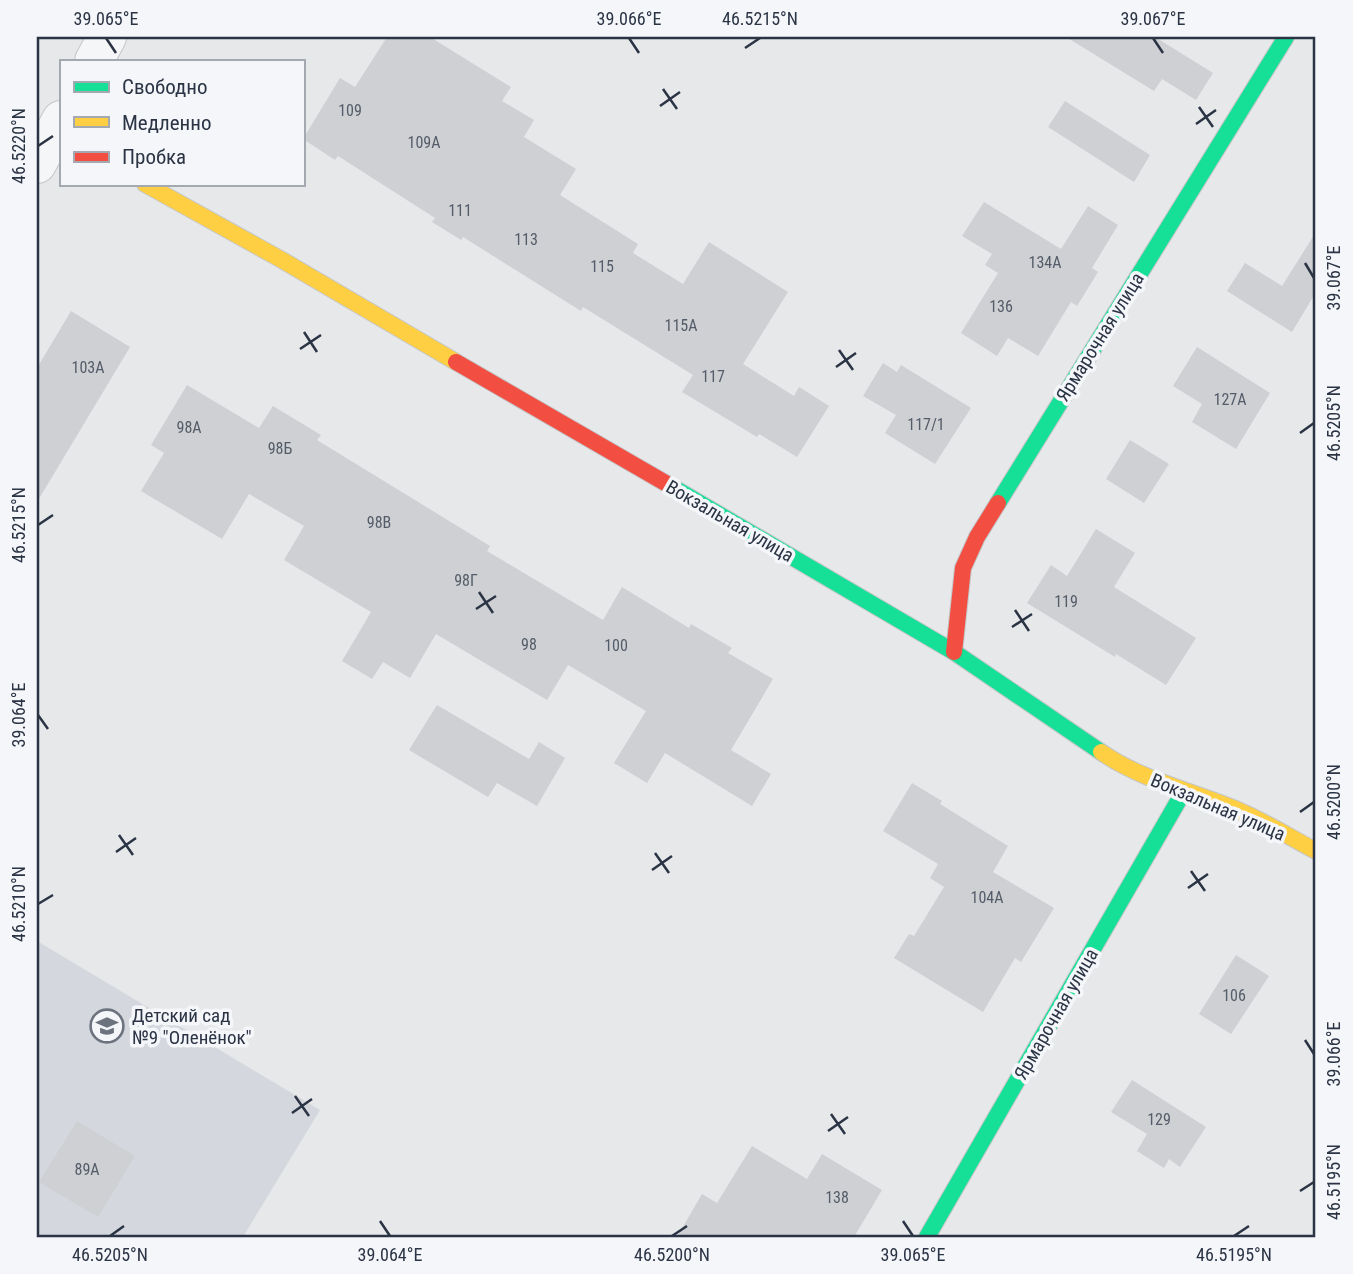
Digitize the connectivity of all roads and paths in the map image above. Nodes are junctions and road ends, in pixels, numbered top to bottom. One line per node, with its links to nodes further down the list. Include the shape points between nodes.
1 (107, 37): 3 (street)
2 (1286, 37): 5 (street, Ярмарочная улица, via 977,537 963,568)
3 (95, 60)
4 (149, 186): 5 (street, Вокзальная улица)
5 (954, 652): 6 (street, Вокзальная улица, via 1114,761)
6 (1184, 791): 7 (street, Вокзальная улица, via 1240,811); 8 (street, Ярмарочная улица)
7 (1316, 851)
8 (927, 1237)

